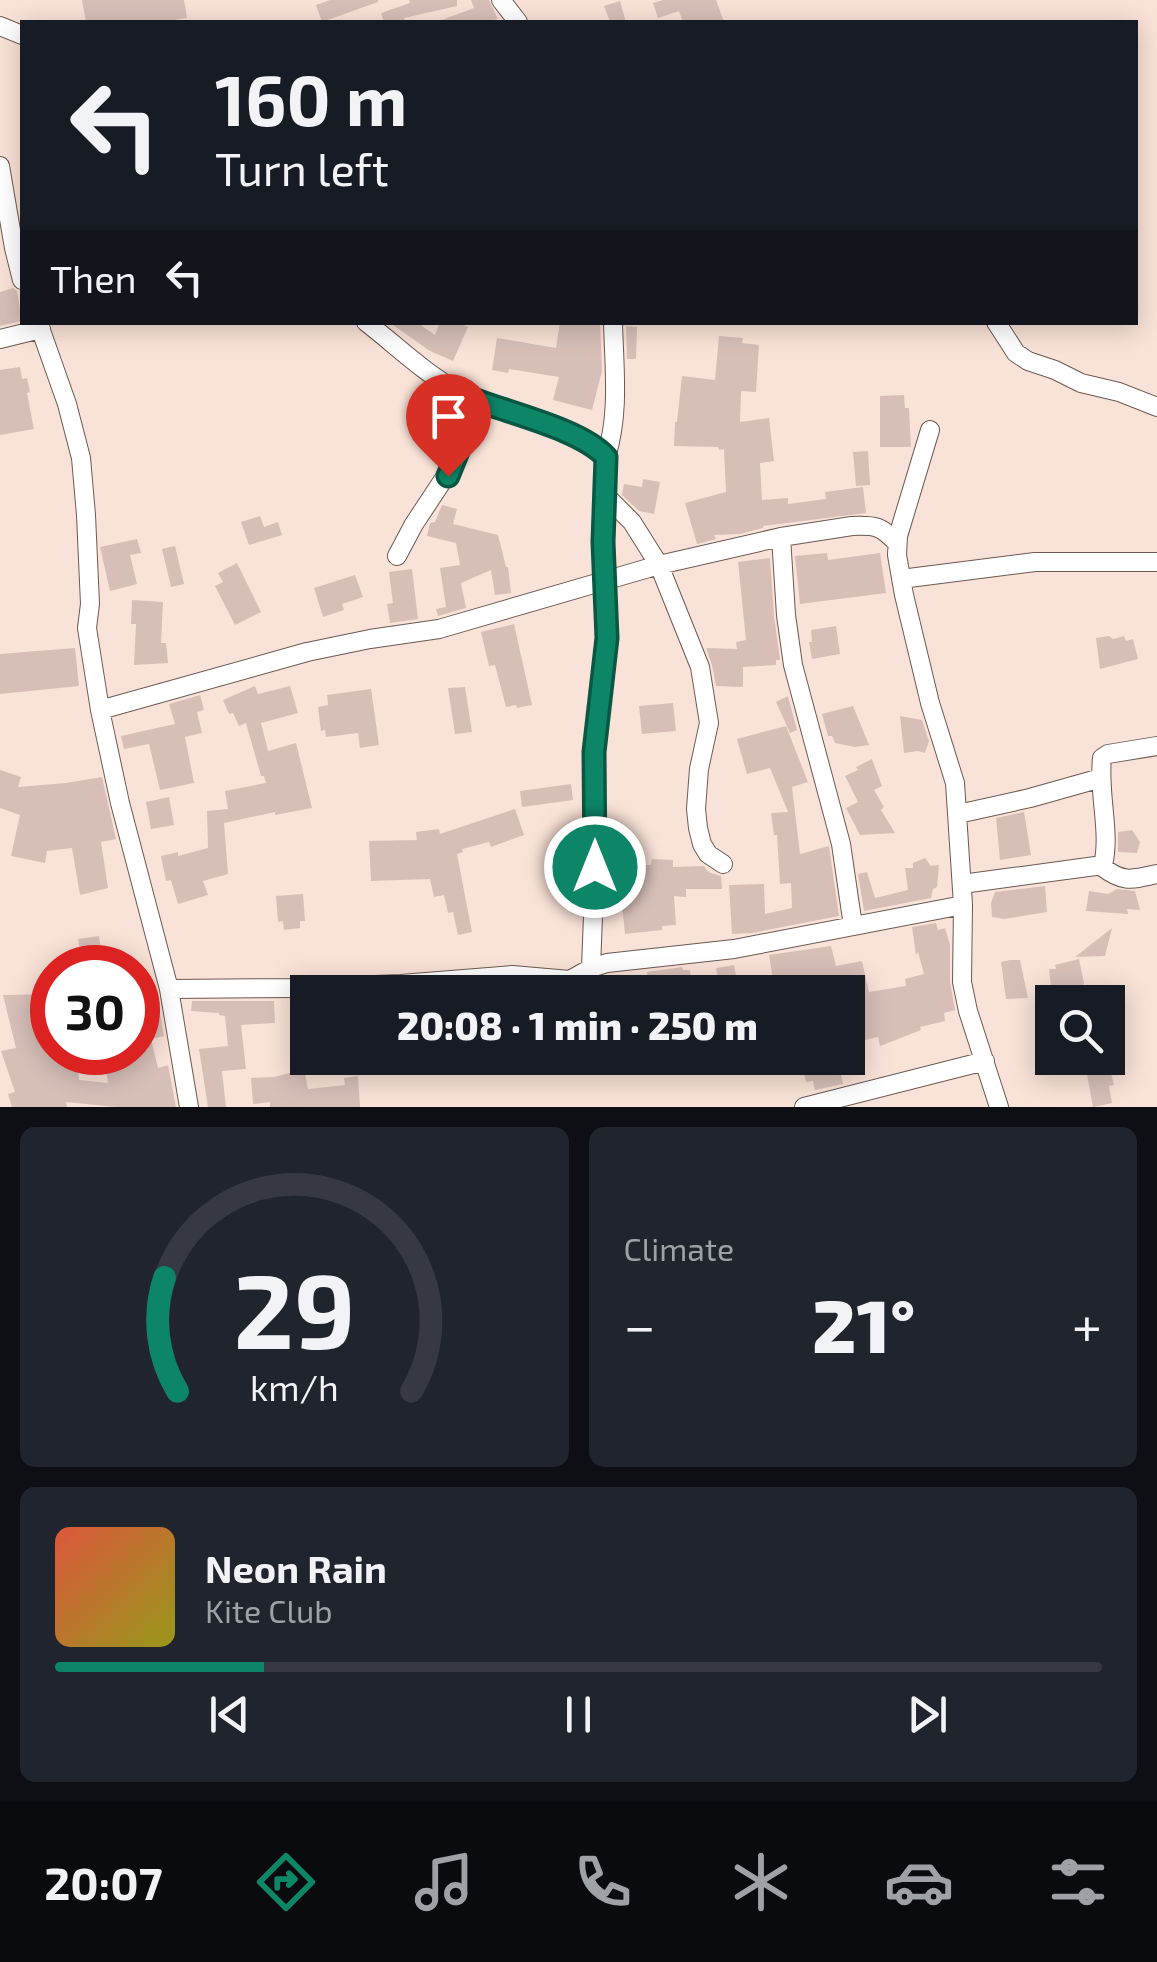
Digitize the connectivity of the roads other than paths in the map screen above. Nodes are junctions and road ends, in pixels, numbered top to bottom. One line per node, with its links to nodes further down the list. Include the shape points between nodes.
1 (0, 166): 2 (street)
2 (18, 247)
3 (370, 325): 8 (street, via 415,364)
4 (613, 325): 11 (street, via 616,402)
5 (998, 325): 9 (street, via 1028,360)
6 (40, 326): 7 (street); 20 (street, via 80,458 87,628)
7 (0, 339)
8 (471, 398): 11 (street, via 562,431); 15 (street, via 455,462)
9 (1157, 407)
10 (930, 430): 14 (street)
11 (606, 457): 12 (street)
12 (606, 496): 17 (street); 19 (street)
13 (781, 538): 14 (street, via 868,525 883,528); 17 (street); 29 (street, via 793,665 841,844)
14 (897, 543): 18 (street)
15 (397, 556)
16 (1157, 562): 18 (street, via 1035,562)
17 (659, 565): 19 (street); 24 (street, via 700,668 709,723 698,828 708,854)
18 (901, 579): 23 (street)
19 (604, 581): 20 (street, via 455,625 308,652); 30 (street)
20 (100, 710): 31 (street)
21 (1157, 746): 22 (street, via 1106,755)
22 (1101, 778): 23 (street); 25 (street)
23 (958, 814): 27 (street)
24 (722, 864)
25 (1101, 866): 26 (street, via 1127,880); 27 (street)
26 (1157, 874)
27 (962, 884): 28 (street)
28 (963, 905): 29 (street); 32 (street, via 962,982)
29 (853, 926): 30 (street)
30 (591, 968): 31 (street, via 565,980 512,975)
31 (169, 988): 34 (street)
32 (985, 1061): 33 (street); 36 (street)
33 (825, 1104): 35 (street)
34 (189, 1107)
35 (804, 1107)
36 (998, 1107)

